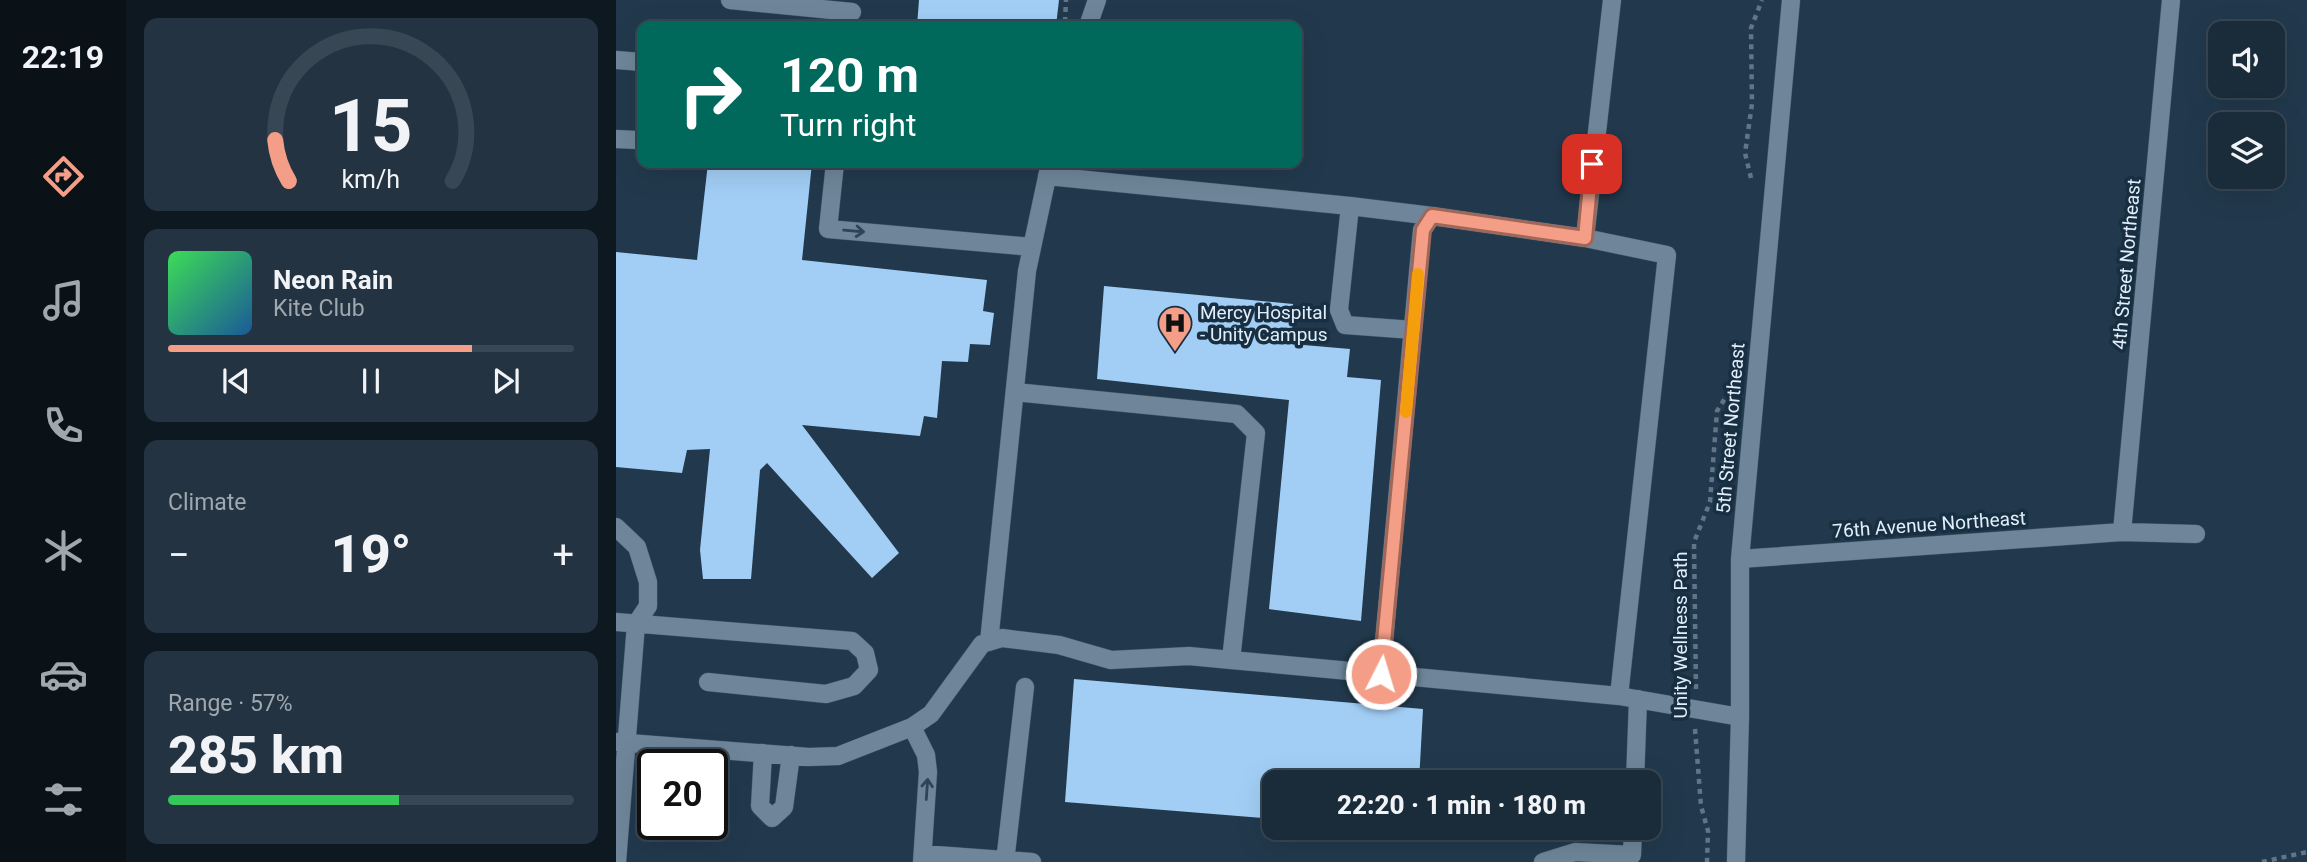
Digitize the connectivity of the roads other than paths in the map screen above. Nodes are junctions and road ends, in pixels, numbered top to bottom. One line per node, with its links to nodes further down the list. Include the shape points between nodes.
1 (730, 0): 6 (street)
2 (1097, 0): 7 (street)
3 (1612, 0): 16 (street)
4 (1791, 0): 23 (street, 5th Street Northeast)
5 (2171, 0): 21 (street, 4th Street Northeast)
6 (852, 13)
7 (1090, 21)
8 (616, 60): 9 (street)
9 (637, 62)
10 (616, 139): 11 (street)
11 (637, 140)
12 (834, 168): 17 (street, one-way to 17, via 828,229)
13 (1048, 169): 14 (street); 17 (street)
14 (1350, 206): 15 (street); 18 (street, via 1339,310 1345,325)
15 (1432, 216): 16 (street); 18 (street, via 1423,230)
16 (1585, 238): 31 (street, via 1667,255)
17 (1032, 247): 19 (street)
18 (1413, 330): 28 (street)
19 (1015, 391): 26 (street); 27 (street, via 1237,414 1256,433)
20 (616, 527): 25 (street, via 637,547 648,582 648,606)
21 (2122, 532): 22 (street, 76th Avenue Northeast); 23 (street, 76th Avenue Northeast)
22 (2196, 534)
23 (1740, 559): 33 (street, 5th Street Northeast)
24 (616, 622): 25 (street)
25 (636, 624): 29 (street, via 852,641 865,653 869,670 854,687 826,694); 35 (street)
26 (989, 642): 27 (street, via 1002,639 1059,645 1111,660 1189,656); 34 (street, via 982,644 931,714)
27 (1231, 660): 28 (street)
28 (1381, 674): 31 (street)
29 (708, 682)
30 (1025, 687): 42 (street)
31 (1619, 696): 32 (street)
32 (1639, 699): 33 (street); 38 (street)
33 (1740, 717): 46 (street, 5th Street Northeast)
34 (912, 727): 37 (street, via 838,756); 40 (street, one-way to 34, via 928,772 926,755)
35 (621, 743): 36 (street); 43 (street)
36 (763, 753): 37 (street); 37 (street, via 760,806 772,818 785,807)
37 (790, 755)
38 (1636, 770)
39 (1633, 840): 41 (street)
40 (923, 858): 42 (street)
41 (1632, 859): 45 (street, via 1576,852)
42 (1005, 861): 44 (street)
43 (617, 862)
44 (1032, 862)
45 (1544, 862)
46 (1736, 862)

